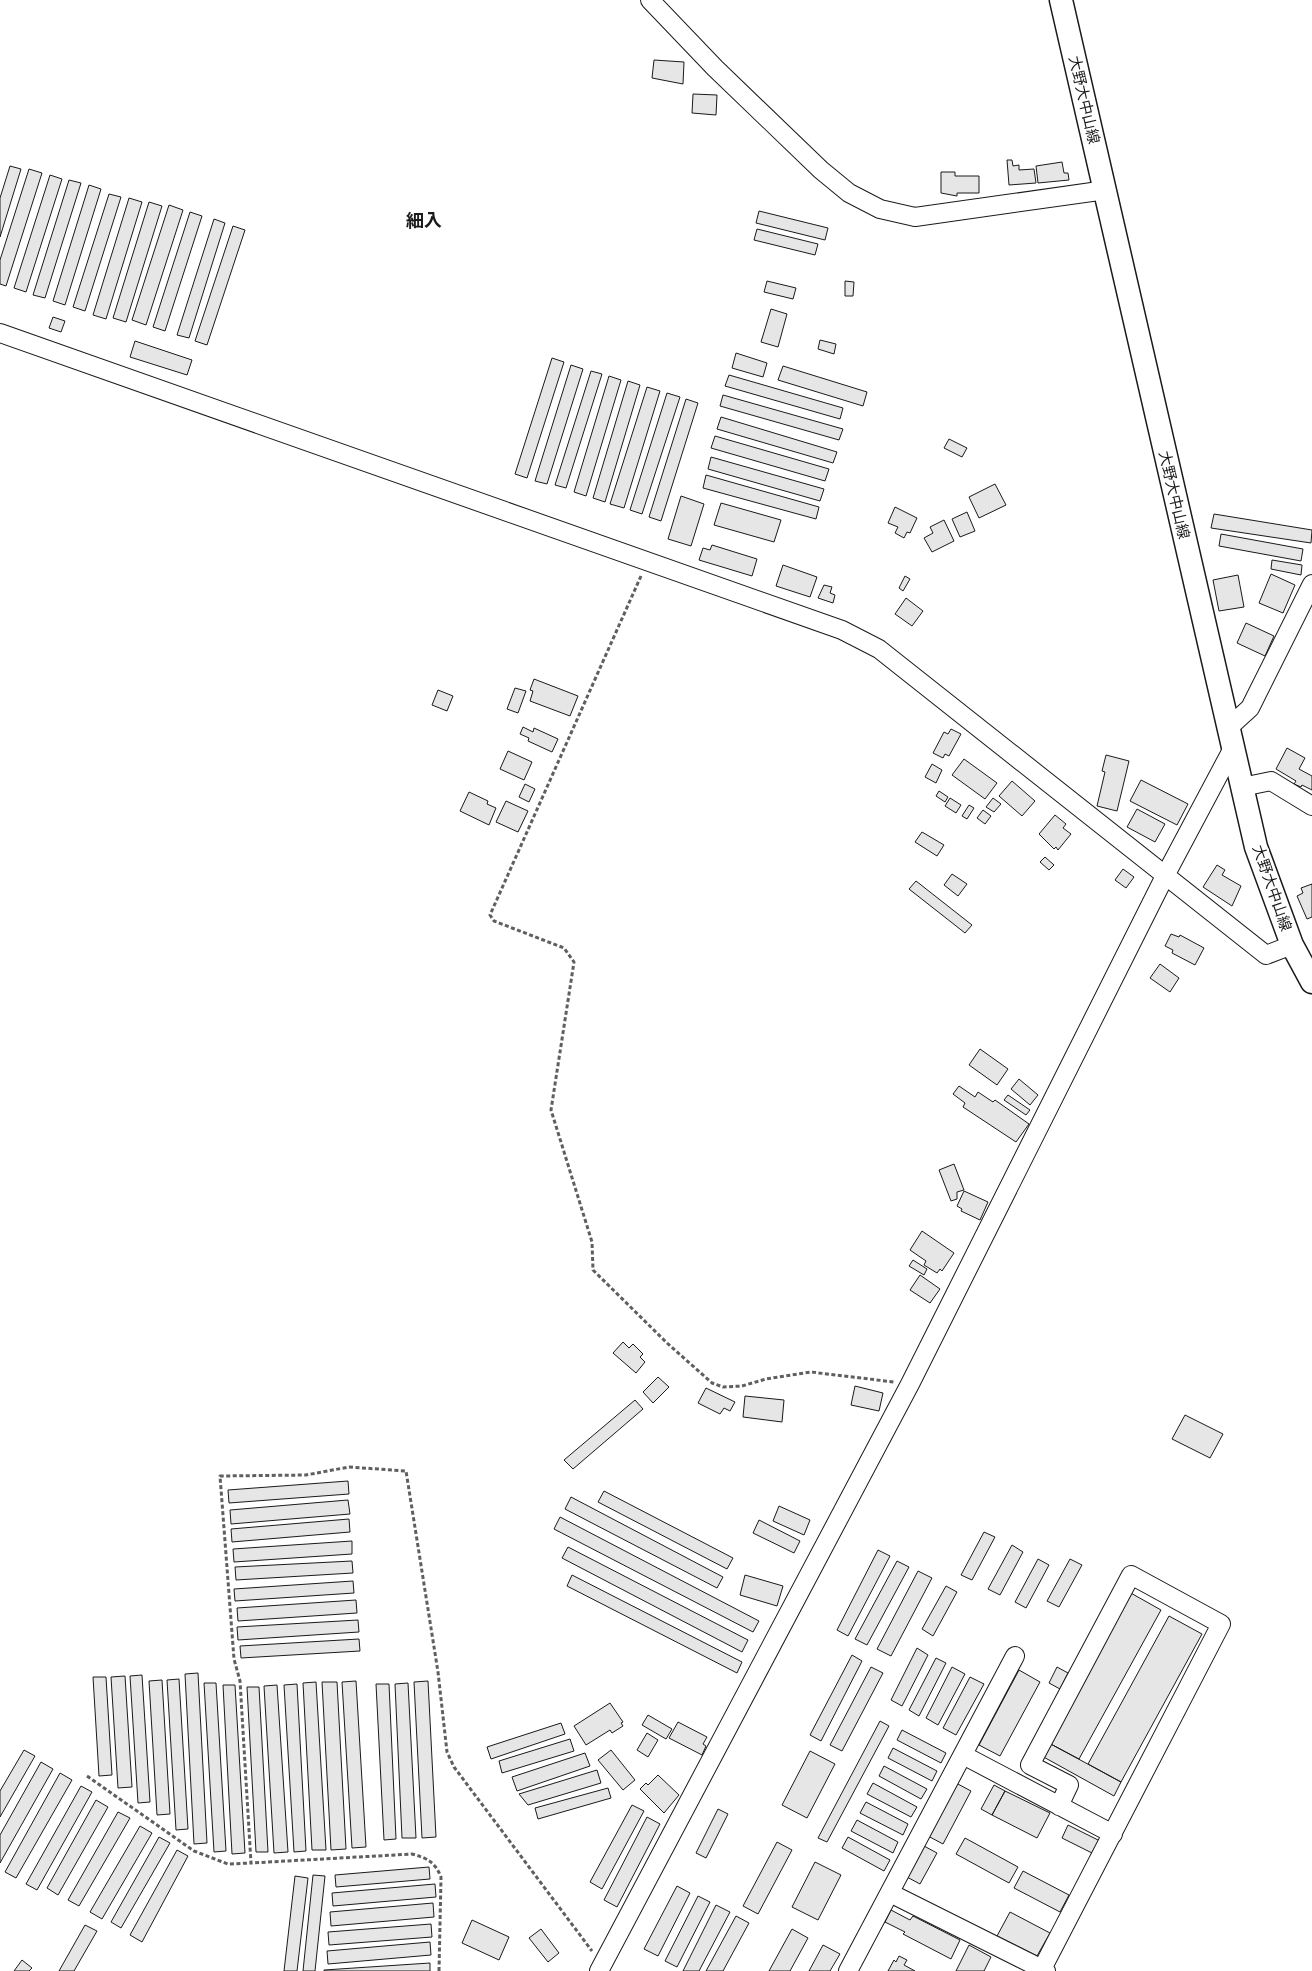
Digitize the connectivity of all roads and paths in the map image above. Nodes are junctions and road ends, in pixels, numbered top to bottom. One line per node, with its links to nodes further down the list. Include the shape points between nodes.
1 (650, 0): 3 (street, via 821,170 849,193 880,209 915,217)
2 (1061, 0): 3 (main road, 大野大中山線)
3 (1106, 190): 7 (main road, 大野大中山線)
4 (0, 333): 5 (street)
5 (647, 562): 10 (street, via 842,630 879,649); 13 (path, via 490,915 494,921 564,948 574,962 551,1110 592,1242 593,1270 667,1343 712,1383 723,1387 811,1372)
6 (1312, 584): 7 (street, via 1250,708)
7 (1231, 738): 8 (main road, 大野大中山線); 10 (street)
8 (1242, 787): 9 (street, via 1271,781); 11 (main road, 大野大中山線, via 1256,847)
9 (1312, 806)
10 (1166, 874): 11 (street, via 1266,955); 13 (street)
11 (1292, 945): 12 (main road, 大野大中山線)
12 (1312, 982)
13 (910, 1384): 21 (street)
14 (1015, 1656): 15 (street)
15 (963, 1755): 17 (street); 20 (street)
16 (87, 1776): 19 (path, via 194,1851 228,1864)
17 (1059, 1806): 18 (street); 18 (street, via 1069,1786 1030,1765 1131,1575 1221,1624)
18 (1113, 1834): 22 (street)
19 (251, 1863): 21 (path, via 240,1681 234,1659 220,1476 306,1475 349,1467 406,1471 438,1672 447,1752 454,1767); 23 (path, via 412,1854 426,1858 436,1866 441,1877)
20 (890, 1893): 22 (street); 24 (street)
21 (601, 1968)
22 (1044, 1970)
23 (439, 1971)
24 (848, 1971)

